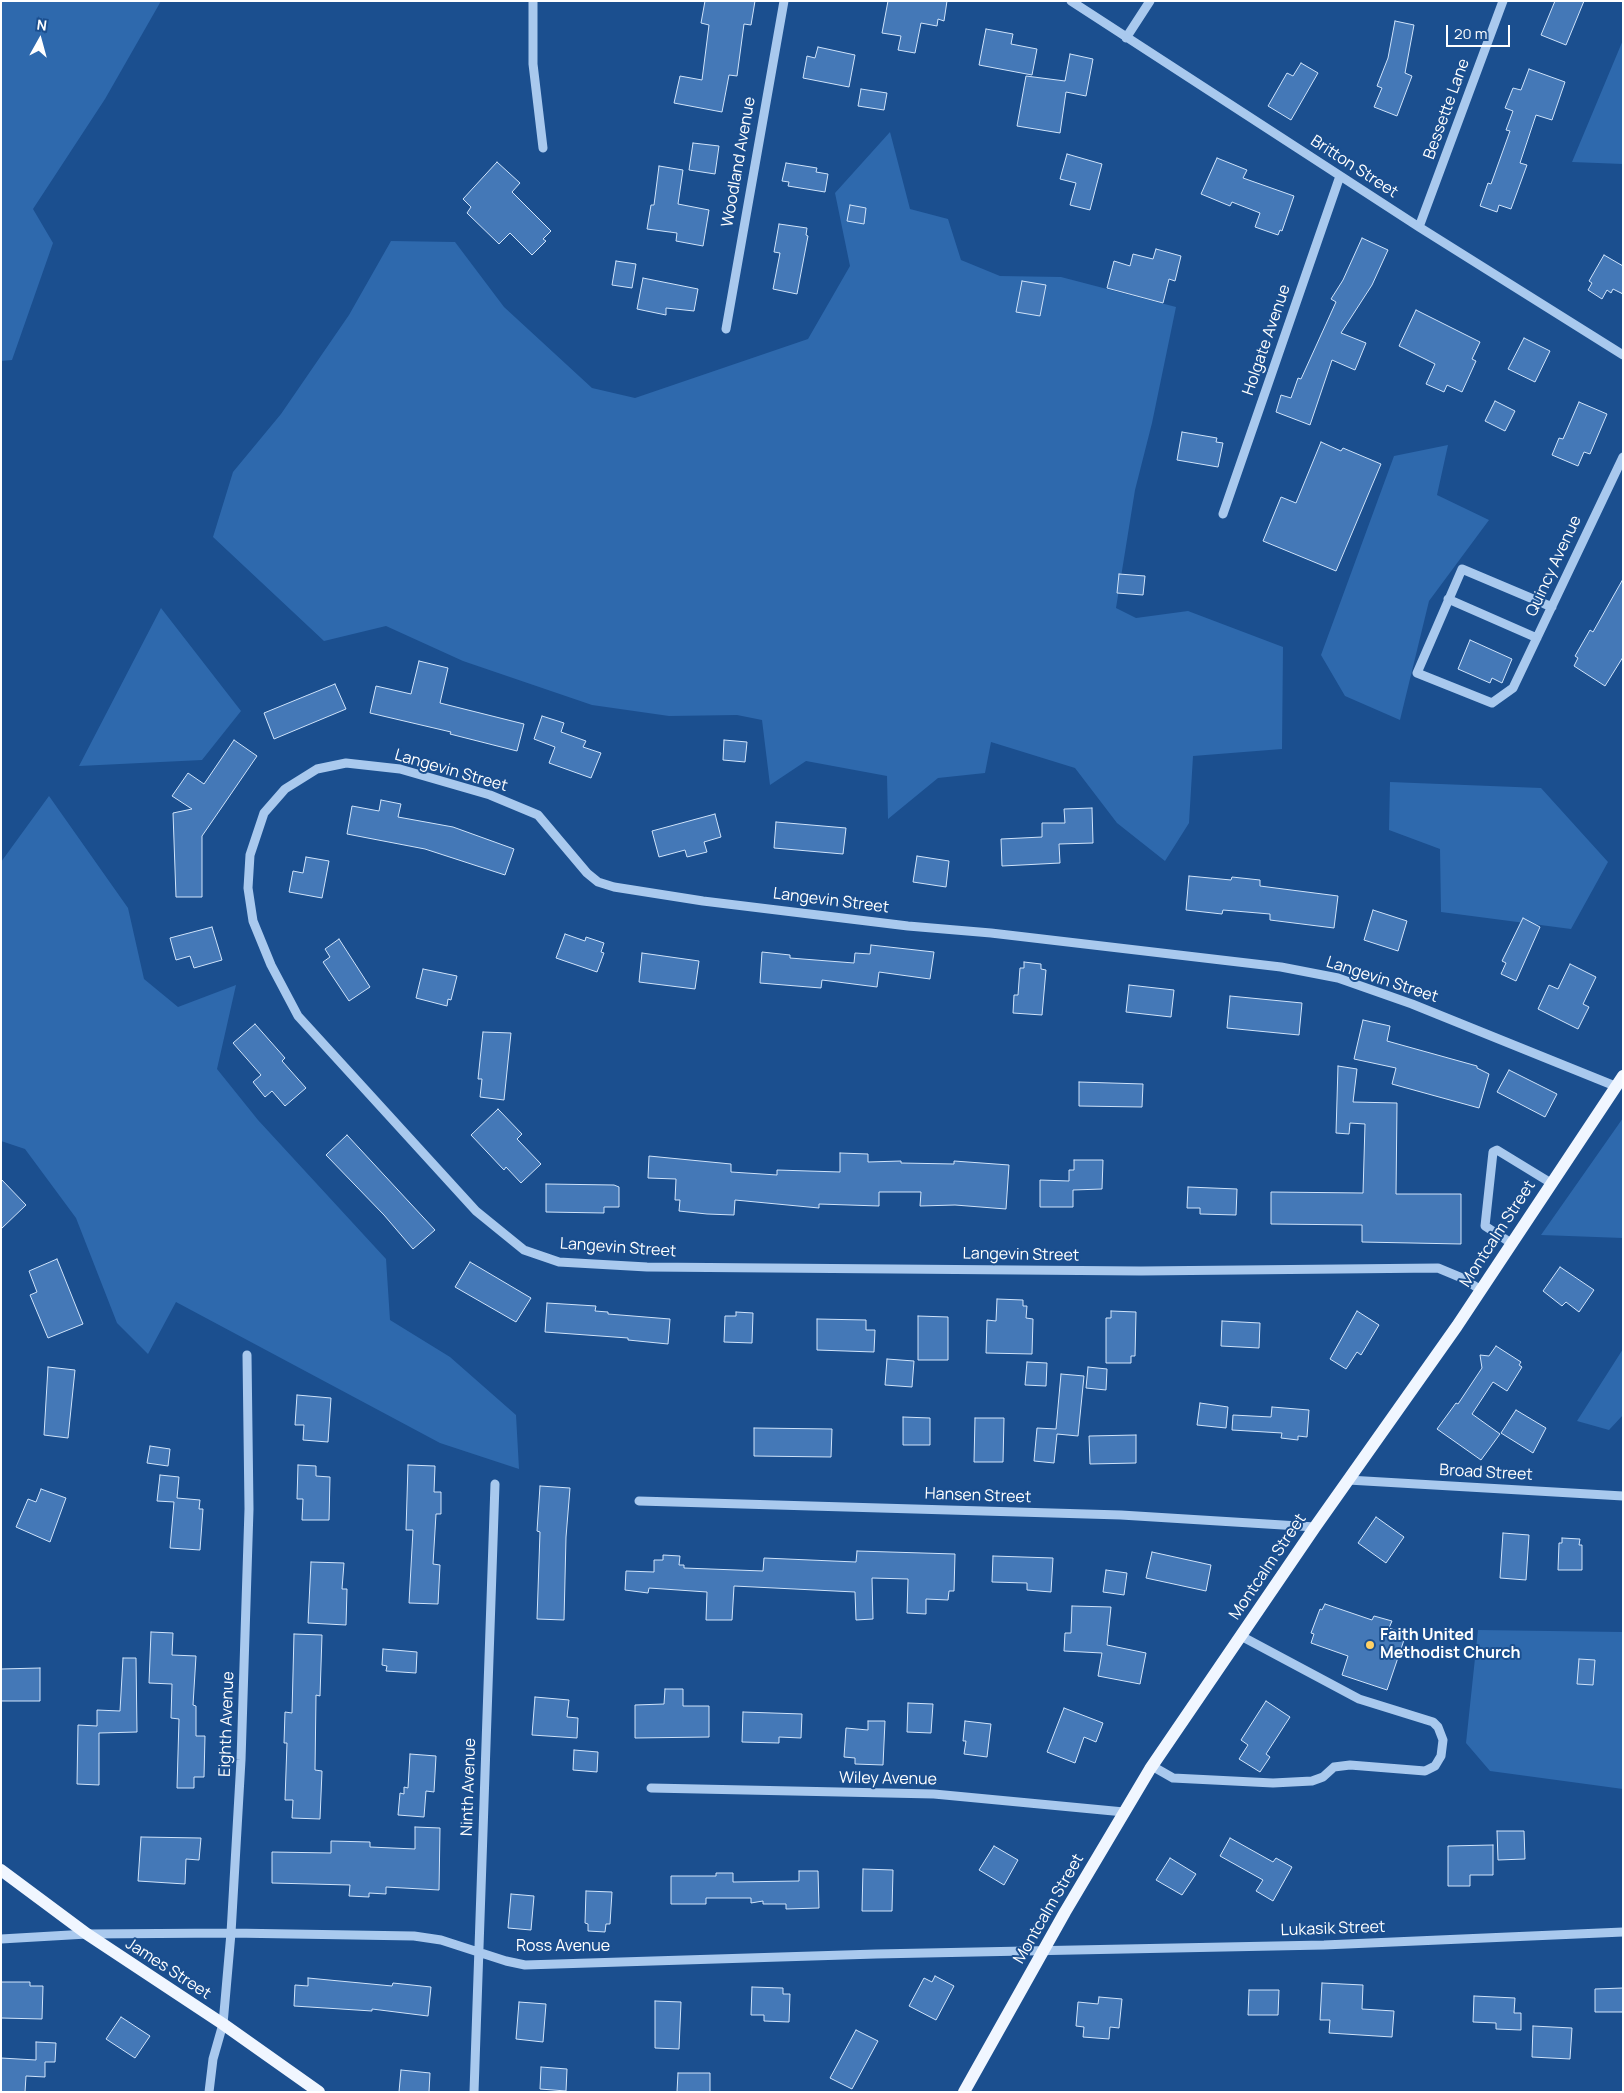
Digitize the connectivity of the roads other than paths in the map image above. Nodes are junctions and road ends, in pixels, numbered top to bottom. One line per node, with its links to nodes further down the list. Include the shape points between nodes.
1 (534, 1): 7 (street, via 533,64)
2 (784, 1): 10 (street, Woodland Avenue)
3 (1071, 1): 6 (street, Britton Street)
4 (1150, 1): 6 (street)
5 (1503, 1): 9 (street, Bessette Lane)
6 (1126, 38): 8 (street, Britton Street)
7 (543, 148)
8 (1340, 176): 9 (street, Britton Street); 13 (street, Holgate Avenue)
9 (1418, 227): 11 (street, Britton Street)
10 (726, 329)
11 (1623, 355)
12 (1623, 456): 15 (street, Quincy Avenue)
13 (1223, 514)
14 (1448, 600): 15 (street, via 1462,569); 16 (street); 16 (street, Quincy Avenue, via 1417,673 1492,703 1513,688)
15 (1552, 607): 16 (street, Quincy Avenue)
16 (1537, 638)
17 (1623, 1076): 18 (main road, Montcalm Street)
18 (1615, 1086): 19 (main road, Montcalm Street); 21 (street, Langevin Street, via 1412,1004 1338,978 1282,967 908,926 614,887 598,882 587,873 538,815 490,795 400,769 346,763 317,769 285,790 264,813 250,855 248,888 252,920 298,1016 476,1211 524,1250 559,1262 647,1267 1132,1271 1438,1268)
19 (1551, 1183): 20 (main road, Montcalm Street); 20 (street, via 1497,1150 1493,1152 1485,1226)
20 (1511, 1244): 21 (main road, Montcalm Street)
21 (1481, 1290): 23 (main road, Montcalm Street)
22 (248, 1356): 34 (street, Eighth Avenue, via 249,1509)
23 (1348, 1480): 25 (street, Broad Street); 27 (main road, Montcalm Street)
24 (495, 1484): 38 (street, Ninth Avenue)
25 (1623, 1496)
26 (639, 1501): 27 (street, Hansen Street, via 1121,1515)
27 (1315, 1527): 28 (main road, Montcalm Street)
28 (1240, 1636): 29 (main road, Montcalm Street); 29 (street, via 1358,1699 1433,1722 1442,1740 1435,1766 1426,1771 1350,1765 1334,1767 1312,1781 1273,1783 1173,1778)
29 (1152, 1766): 31 (main road, Montcalm Street)
30 (651, 1788): 31 (street, Wiley Avenue, via 934,1794)
31 (1124, 1812): 37 (main road, Montcalm Street)
32 (1, 1870): 35 (main road, James Street)
33 (1623, 1932): 37 (street, Lukasik Street, via 1324,1945)
34 (232, 1933): 35 (street, Ross Avenue); 38 (street, Ross Avenue, via 414,1936 442,1940); 39 (street, Eighth Avenue)
35 (87, 1934): 36 (street, Ross Avenue); 39 (main road, James Street)
36 (1, 1939)
37 (1043, 1951): 38 (street, Ross Avenue, via 525,1965); 43 (main road, Montcalm Street)
38 (479, 1952): 42 (street, Ninth Avenue)
39 (223, 2024): 40 (street, Eighth Avenue, via 213,2059); 41 (main road, James Street)
40 (209, 2092)
41 (319, 2092)
42 (474, 2092)
43 (964, 2092)

